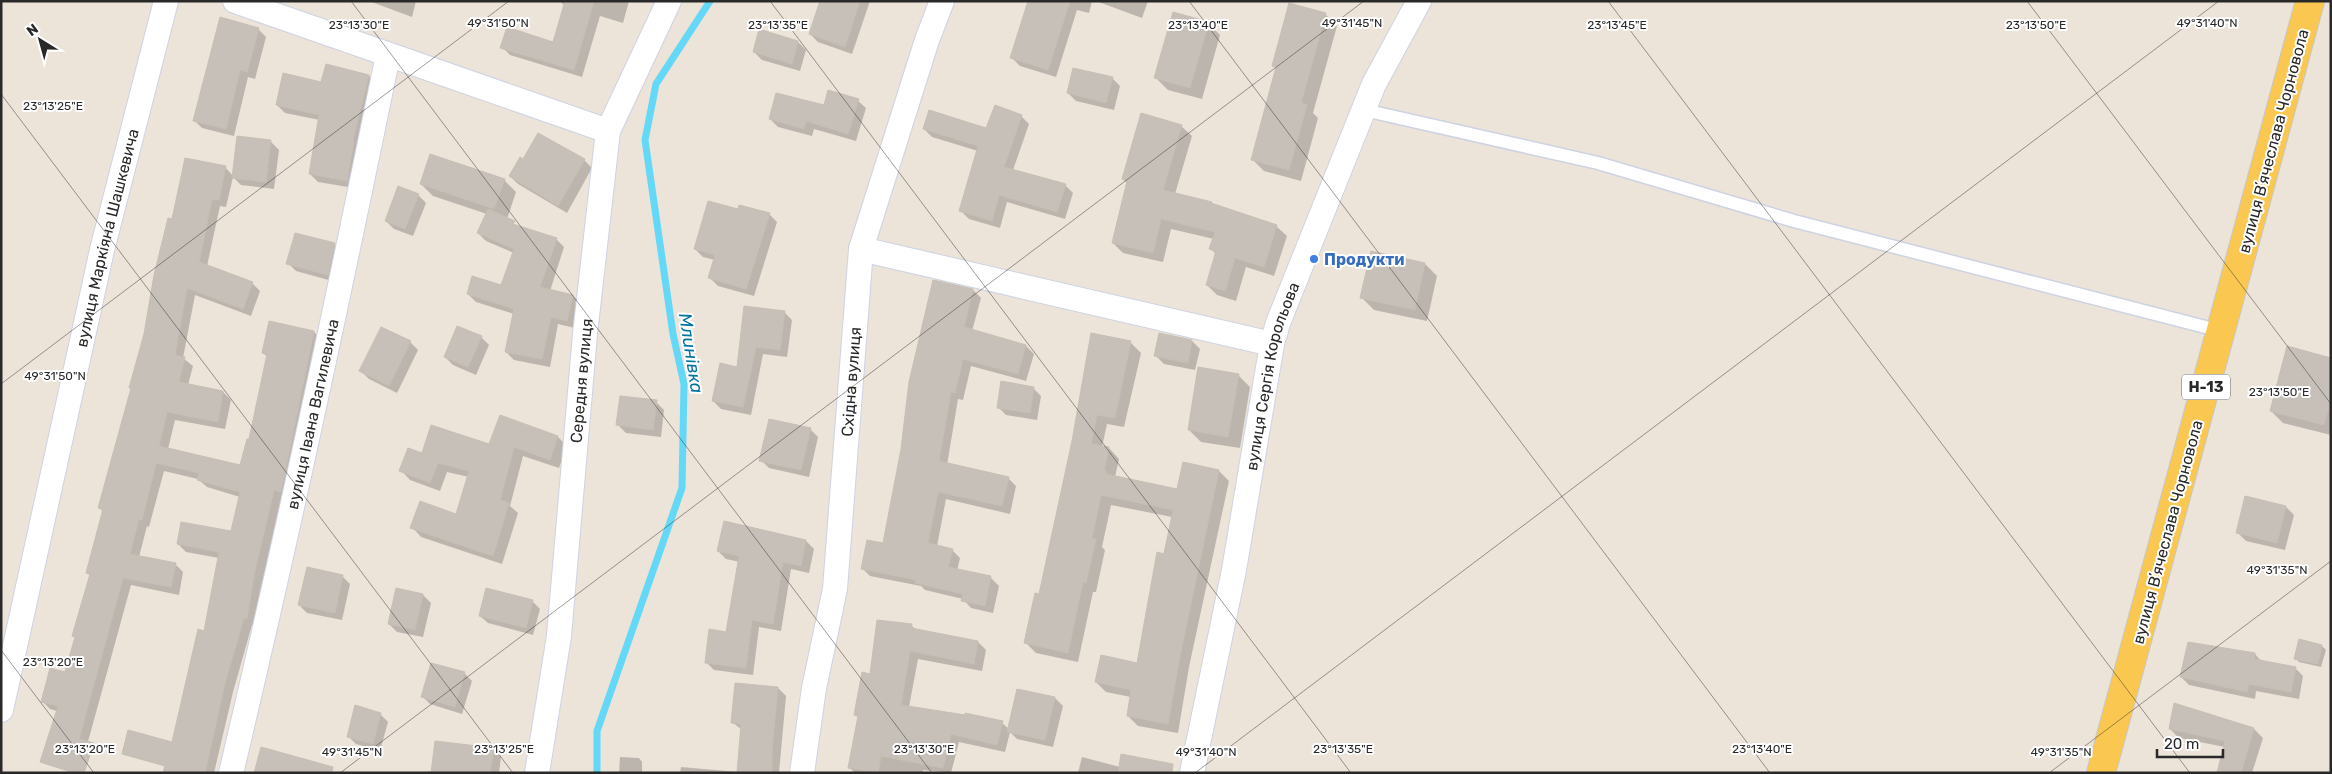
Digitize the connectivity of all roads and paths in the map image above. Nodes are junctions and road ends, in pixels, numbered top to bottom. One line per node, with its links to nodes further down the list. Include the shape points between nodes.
1 (166, 1): 13 (street, вулиця Маркіяна Шашкевича, via 102,250)
2 (235, 1): 7 (street)
3 (669, 1): 9 (street, Середня вулиця)
4 (942, 1): 10 (street, Східна вулиця)
5 (1419, 1): 8 (street, вулиця Сергія Корольова, via 1374,84)
6 (2310, 1): 11 (main road, вулиця Вʼячеслава Чорновола / Н-13)
7 (388, 54): 9 (street); 14 (street, вулиця Івана Вагилевича, via 318,395)
8 (1364, 110): 11 (lane, via 1598,163 1794,221); 12 (street, вулиця Сергія Корольова, via 1281,314)
9 (608, 131): 15 (street, Середня вулиця, via 585,334 559,636)
10 (861, 249): 12 (street); 16 (street, Східна вулиця, via 835,589 814,688)
11 (2221, 331): 18 (main road, вулиця Вʼячеслава Чорновола / Н-13)
12 (1272, 344): 17 (street, вулиця Сергія Корольова, via 1234,570)
13 (1, 710)
14 (232, 773)
15 (537, 773)
16 (802, 773)
17 (1192, 773)
18 (2102, 773)

